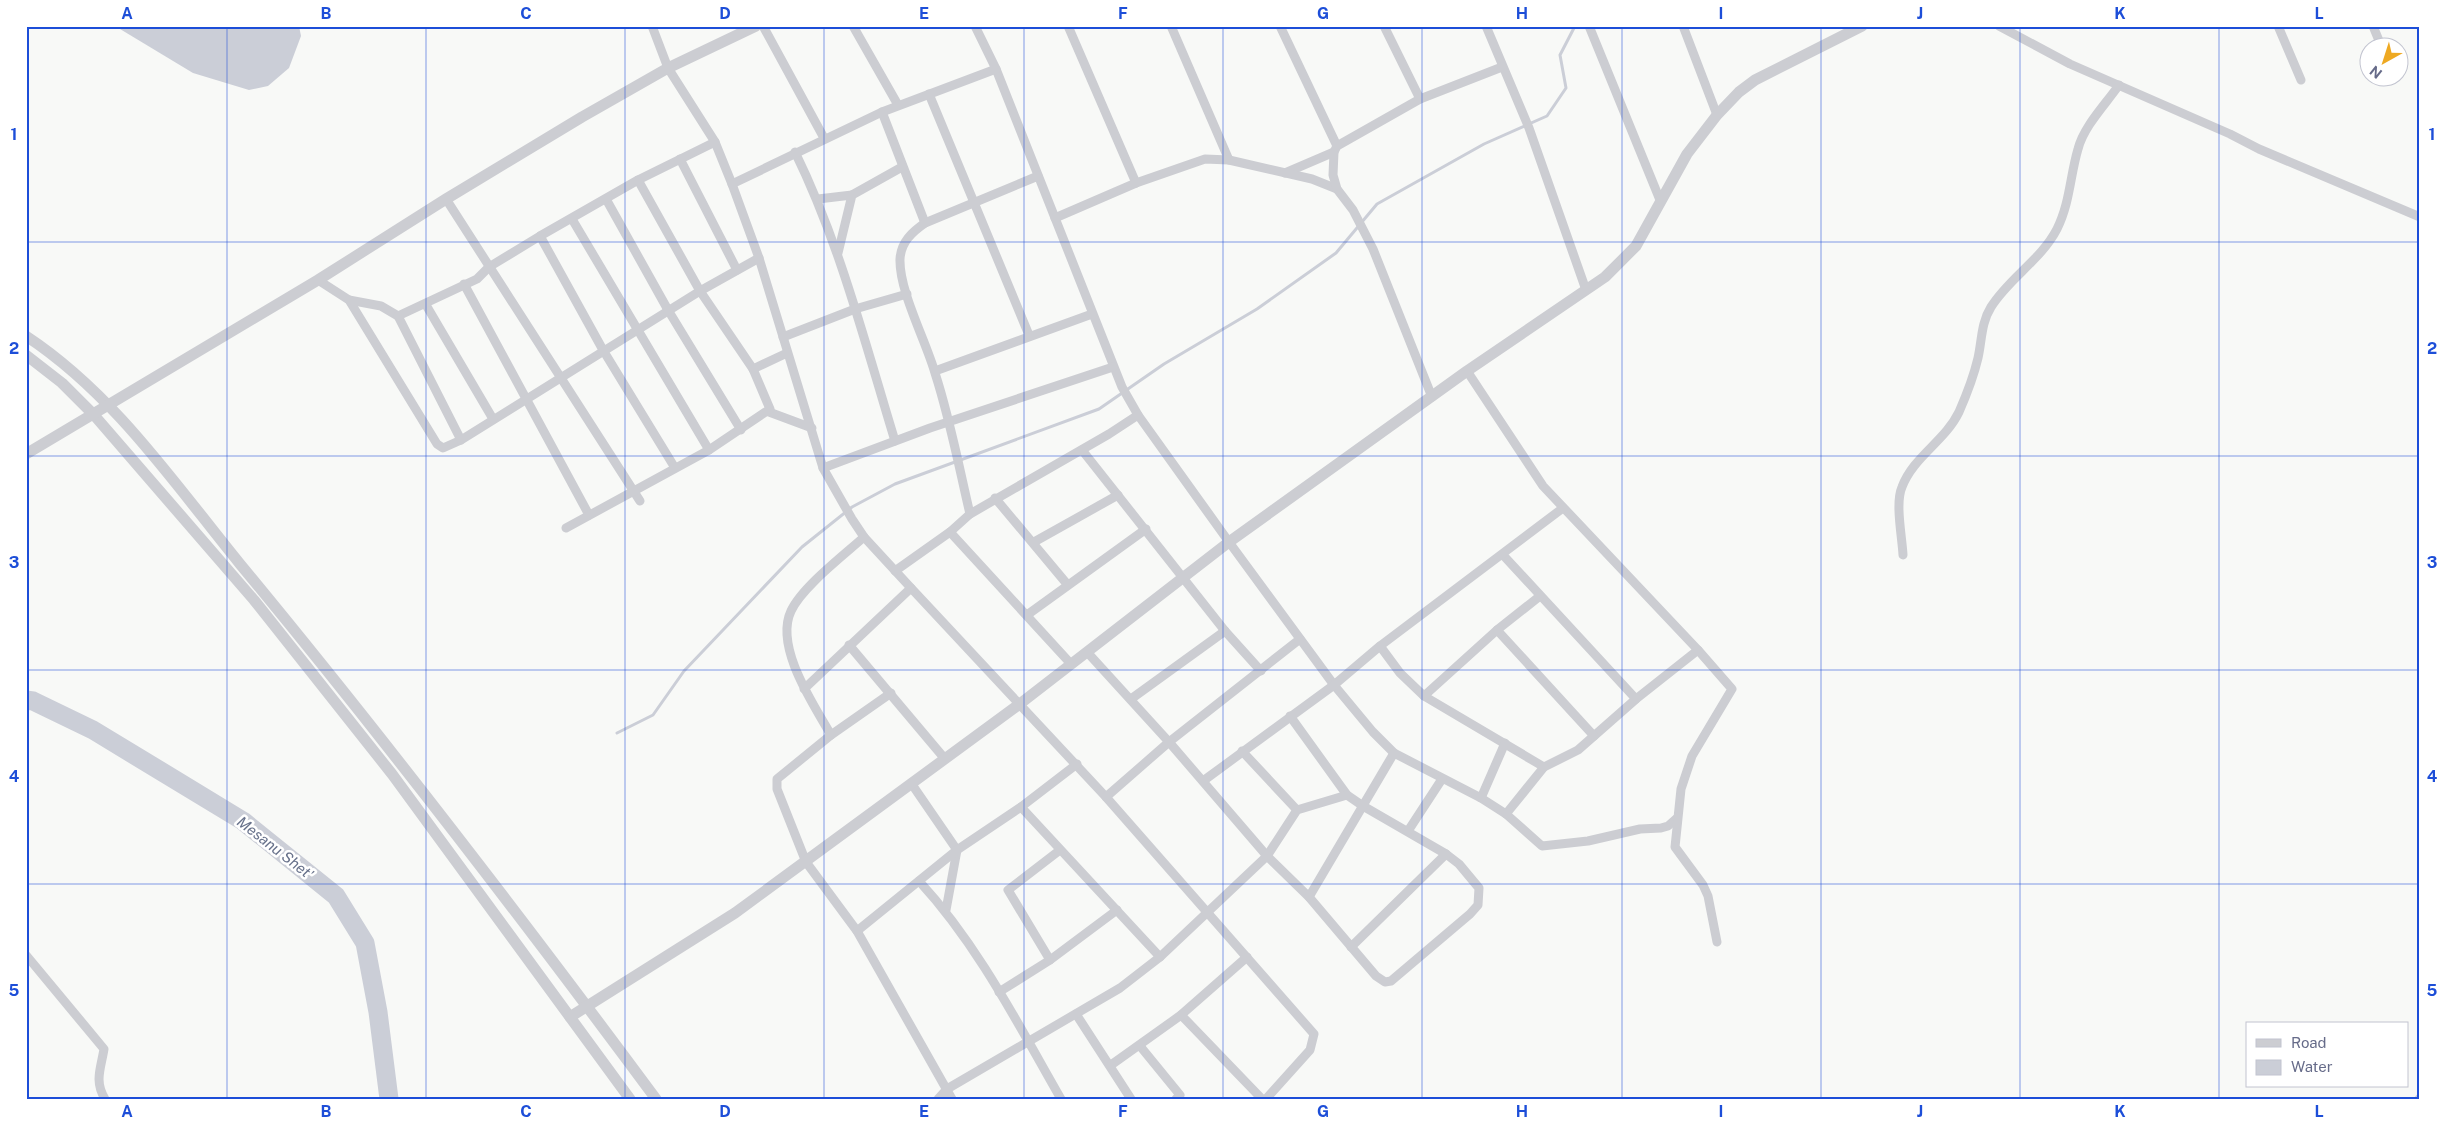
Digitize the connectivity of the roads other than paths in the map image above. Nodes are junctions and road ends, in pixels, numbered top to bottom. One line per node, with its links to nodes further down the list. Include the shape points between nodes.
1 (652, 26): 19 (street)
2 (756, 26): 19 (street)
3 (763, 26): 28 (street)
4 (853, 26): 25 (street)
5 (975, 26): 20 (street)
6 (1068, 26): 38 (street)
7 (1170, 26): 33 (street)
8 (1280, 26): 30 (street)
9 (1384, 26): 24 (street)
10 (1486, 26): 18 (street)
11 (1589, 26): 45 (street)
12 (1682, 26): 27 (street)
13 (1862, 26): 27 (street, via 1751,83)
14 (1999, 26): 22 (street, via 2070,64)
15 (2278, 26): 21 (street)
16 (2373, 26): 17 (street)
17 (2378, 38)
18 (1502, 67): 24 (street); 58 (street, via 1529,128)
19 (668, 68): 29 (street); 42 (street)
20 (996, 69): 23 (street); 36 (street)
21 (2301, 80)
22 (2119, 85): 47 (street); 109 (street, via 2083,134 2063,217 2051,240 2001,293 1987,315 1978,359 1959,412 1946,433 1907,474 1901,488)
23 (930, 94): 25 (street); 46 (street)
24 (1420, 100): 30 (street)
25 (898, 106): 26 (street)
26 (882, 112): 28 (street); 34 (street)
27 (1717, 115): 45 (street, via 1687,154)
28 (824, 138): 31 (street)
29 (714, 142): 32 (street); 39 (street)
30 (1335, 149): 35 (street); 40 (street, via 1333,175)
31 (795, 152): 39 (street); 44 (street)
32 (680, 159): 37 (street); 55 (street)
33 (1229, 160): 35 (street); 38 (street, via 1205,159)
34 (902, 167): 41 (street); 50 (street)
35 (1285, 173): 40 (street)
36 (1038, 176): 46 (street); 48 (street)
37 (638, 180): 43 (street); 59 (street)
38 (1136, 183): 48 (street)
39 (732, 184): 53 (street)
40 (1337, 189): 79 (street, via 1353,210 1373,250)
41 (852, 195): 44 (street); 52 (street)
42 (446, 198): 54 (street); 56 (street)
43 (606, 199): 49 (street); 64 (street)
44 (818, 199): 52 (street)
45 (1660, 200): 58 (street, via 1636,246)
46 (976, 203): 50 (street); 68 (street)
47 (2420, 217)
48 (1055, 218): 65 (street)
49 (572, 219): 51 (street); 67 (street)
50 (925, 223): 60 (street, via 911,233 901,252)
51 (540, 236): 54 (street); 71 (street)
52 (838, 254): 63 (street)
53 (759, 258): 55 (street); 70 (street)
54 (490, 267): 57 (street, via 483,275); 78 (street)
55 (737, 270): 59 (street)
56 (318, 280): 61 (street); 81 (street)
57 (464, 284): 62 (street); 80 (street)
58 (1586, 290): 77 (street)
59 (700, 291): 64 (street); 75 (street)
60 (907, 294): 63 (street); 76 (street)
61 (349, 300): 66 (street, via 381,306); 89 (street, via 437,444 443,448)
62 (426, 305): 66 (street); 85 (street)
63 (855, 309): 70 (street); 90 (street)
64 (668, 310): 67 (street); 88 (street)
65 (1092, 314): 68 (street); 74 (street)
66 (398, 316): 89 (street)
67 (638, 329): 71 (street); 91 (street)
68 (1029, 335): 76 (street)
69 (26, 336): 81 (street, via 52,353)
70 (783, 337): 72 (street)
71 (603, 350): 78 (street); 94 (street)
72 (787, 353): 75 (street); 87 (street)
73 (26, 356): 84 (street, via 62,383)
74 (1113, 367): 83 (street); 86 (street)
75 (753, 369): 82 (street, via 771,407)
76 (935, 371): 86 (street)
77 (1467, 372): 79 (street); 100 (street, via 1543,486)
78 (560, 377): 80 (street); 96 (street)
79 (1432, 397): 108 (street)
80 (525, 400): 85 (street); 102 (street)
81 (110, 405): 84 (street); 136 (street)
82 (769, 412): 87 (street); 88 (street)
83 (1138, 414): 92 (street); 108 (street)
84 (94, 415): 93 (street); 139 (street, via 254,600)
85 (493, 419): 89 (street)
86 (950, 422): 90 (street); 101 (street)
87 (812, 428): 95 (street)
88 (741, 430): 91 (street)
89 (461, 440)
90 (895, 441): 95 (street)
91 (709, 450): 94 (street)
92 (1082, 450): 97 (street); 98 (street)
93 (26, 454)
94 (676, 468): 96 (street)
95 (823, 468): 106 (street)
96 (633, 490): 99 (street); 102 (street)
97 (1118, 495): 104 (street); 107 (street)
98 (995, 498): 101 (street); 107 (street)
99 (640, 502)
100 (1563, 508): 110 (street); 122 (street)
101 (970, 514): 105 (street)
102 (589, 515): 103 (street)
103 (566, 528)
104 (1146, 529): 112 (street); 113 (street)
105 (950, 532): 111 (street); 116 (street)
106 (864, 537): 111 (street); 127 (street, via 806,591 791,611 789,643 792,661)
107 (1034, 542): 113 (street)
108 (1230, 542): 112 (street); 119 (street)
109 (1903, 554)
110 (1503, 556): 115 (street); 121 (street)
111 (895, 571): 114 (street)
112 (1184, 578): 118 (street); 123 (street)
113 (1068, 584): 116 (street)
114 (911, 588): 120 (street); 132 (street)
115 (1540, 596): 117 (street); 130 (street)
116 (1027, 614): 124 (street)
117 (1497, 630): 129 (street); 135 (street)
118 (1225, 631): 125 (street); 131 (street)
119 (1300, 639): 125 (street); 126 (street)
120 (849, 645): 127 (street); 128 (street)
121 (1380, 646): 126 (street); 129 (street, via 1400,673)
122 (1698, 650): 130 (street); 155 (street, via 1732,689 1692,756 1681,789)
123 (1087, 652): 124 (street); 131 (street)
124 (1071, 664): 132 (street)
125 (1261, 671): 137 (street)
126 (1334, 685): 133 (street); 141 (street)
127 (804, 689): 134 (street)
128 (891, 693): 134 (street); 142 (street)
129 (1424, 696): 138 (street)
130 (1636, 699): 135 (street)
131 (1131, 700): 137 (street)
132 (1021, 704): 142 (street); 143 (street)
133 (1290, 716): 140 (street); 148 (street)
134 (831, 735): 161 (street, via 776,783)
135 (1594, 736): 144 (street, via 1578,750)
136 (384, 741): 139 (street); 175 (street)
137 (1169, 742): 146 (street); 149 (street)
138 (1505, 742): 144 (street); 150 (street)
139 (373, 750): 178 (street)
140 (1242, 751): 146 (street); 153 (street)
141 (1394, 753): 145 (street); 151 (street)
142 (945, 758): 147 (street)
143 (1076, 764): 149 (street); 152 (street)
144 (1544, 767): 154 (street)
145 (1442, 779): 150 (street); 156 (street)
146 (1203, 781): 160 (street)
147 (911, 783): 157 (street); 161 (street)
148 (1347, 795): 151 (street); 153 (street)
149 (1106, 797): 166 (street)
150 (1482, 798): 154 (street)
151 (1363, 806): 156 (street); 163 (street)
152 (1021, 807): 157 (street); 158 (street)
153 (1297, 810): 160 (street)
154 (1506, 814): 155 (street, via 1543,846 1662,828)
155 (1677, 818): 168 (street, via 1677,852 1703,885)
156 (1408, 831): 159 (street)
157 (957, 850): 162 (street); 164 (street)
158 (1060, 850): 165 (street); 173 (street, via 1008,890)
159 (1446, 854): 169 (street); 169 (street, via 1479,888 1478,905 1470,914 1391,981 1385,982 1376,976)
160 (1267, 856): 163 (street); 166 (street)
161 (806, 862): 167 (street); 175 (street, via 736,913)
162 (919, 881): 164 (street); 167 (street)
163 (1308, 897): 169 (street)
164 (946, 910): 174 (street)
165 (1117, 910): 171 (street); 173 (street)
166 (1206, 913): 171 (street); 172 (street)
167 (857, 931): 182 (street)
168 (1718, 942)
169 (1351, 947)
170 (26, 955): 184 (street, via 104,1049 98,1084)
171 (1160, 957): 176 (street, via 1120,988)
172 (1247, 958): 177 (street); 192 (street, via 1314,1034 1310,1050)
173 (1050, 960): 174 (street)
174 (999, 992): 179 (street)
175 (588, 1006): 178 (street); 186 (street)
176 (1076, 1014): 179 (street); 181 (street)
177 (1181, 1015): 180 (street); 191 (street)
178 (570, 1017): 185 (street)
179 (1028, 1040): 182 (street); 189 (street)
180 (1140, 1046): 181 (street); 183 (street)
181 (1111, 1065): 190 (street)
182 (947, 1089): 187 (street); 188 (street)
183 (1179, 1098)
184 (105, 1099)
185 (630, 1099)
186 (656, 1099)
187 (938, 1099)
188 (952, 1099)
189 (1061, 1099)
190 (1131, 1099)
191 (1262, 1099)
192 (1266, 1099)

